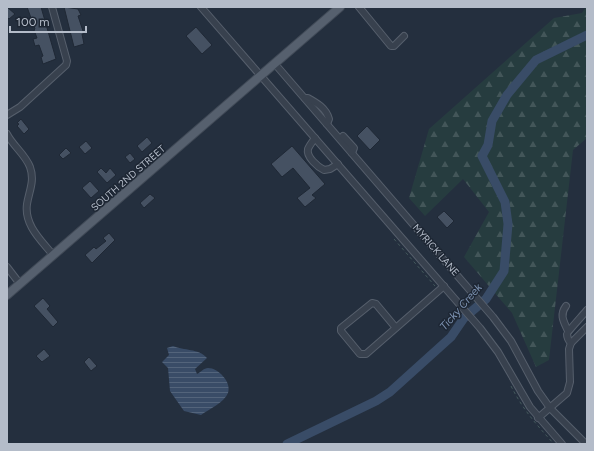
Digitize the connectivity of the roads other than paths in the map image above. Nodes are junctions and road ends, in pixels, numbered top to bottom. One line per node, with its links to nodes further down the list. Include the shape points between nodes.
1 (52, 7): 8 (street, via 66,65 20,107)
2 (201, 7): 7 (street, MYRICK LANE)
3 (340, 7): 6 (main road, SOUTH 2ND STREET)
4 (359, 7): 5 (street, via 391,46)
5 (404, 36)
6 (275, 64): 7 (main road, SOUTH 2ND STREET); 12 (street, MYRICK LANE)
7 (262, 76): 11 (street, MYRICK LANE); 14 (main road, SOUTH 2ND STREET)
8 (7, 115)
9 (7, 134): 14 (street, via 27,160 32,173 27,206 29,221 36,235)
10 (344, 136): 12 (street, via 354,148)
11 (315, 138): 13 (street, MYRICK LANE); 13 (street, via 308,149 318,167 324,170)
12 (352, 153): 25 (street, MYRICK LANE, via 493,317 512,342)
13 (338, 164): 17 (street, MYRICK LANE)
14 (53, 255): 16 (main road, SOUTH 2ND STREET)
15 (7, 267): 16 (street)
16 (20, 284): 18 (main road, SOUTH 2ND STREET)
17 (442, 289): 22 (street); 26 (street, MYRICK LANE, via 455,298 498,352)
18 (7, 295)
19 (566, 306): 23 (street, via 562,318)
20 (587, 310): 23 (street)
21 (587, 327): 24 (street)
22 (396, 328): 22 (street, via 363,355 341,332 341,328 372,303 376,304)
23 (568, 331): 24 (street)
24 (571, 343): 25 (street, via 570,382 567,393)
25 (550, 408): 26 (street); 28 (street, MYRICK LANE)
26 (538, 418): 27 (street, MYRICK LANE)
27 (562, 444)
28 (586, 444)

